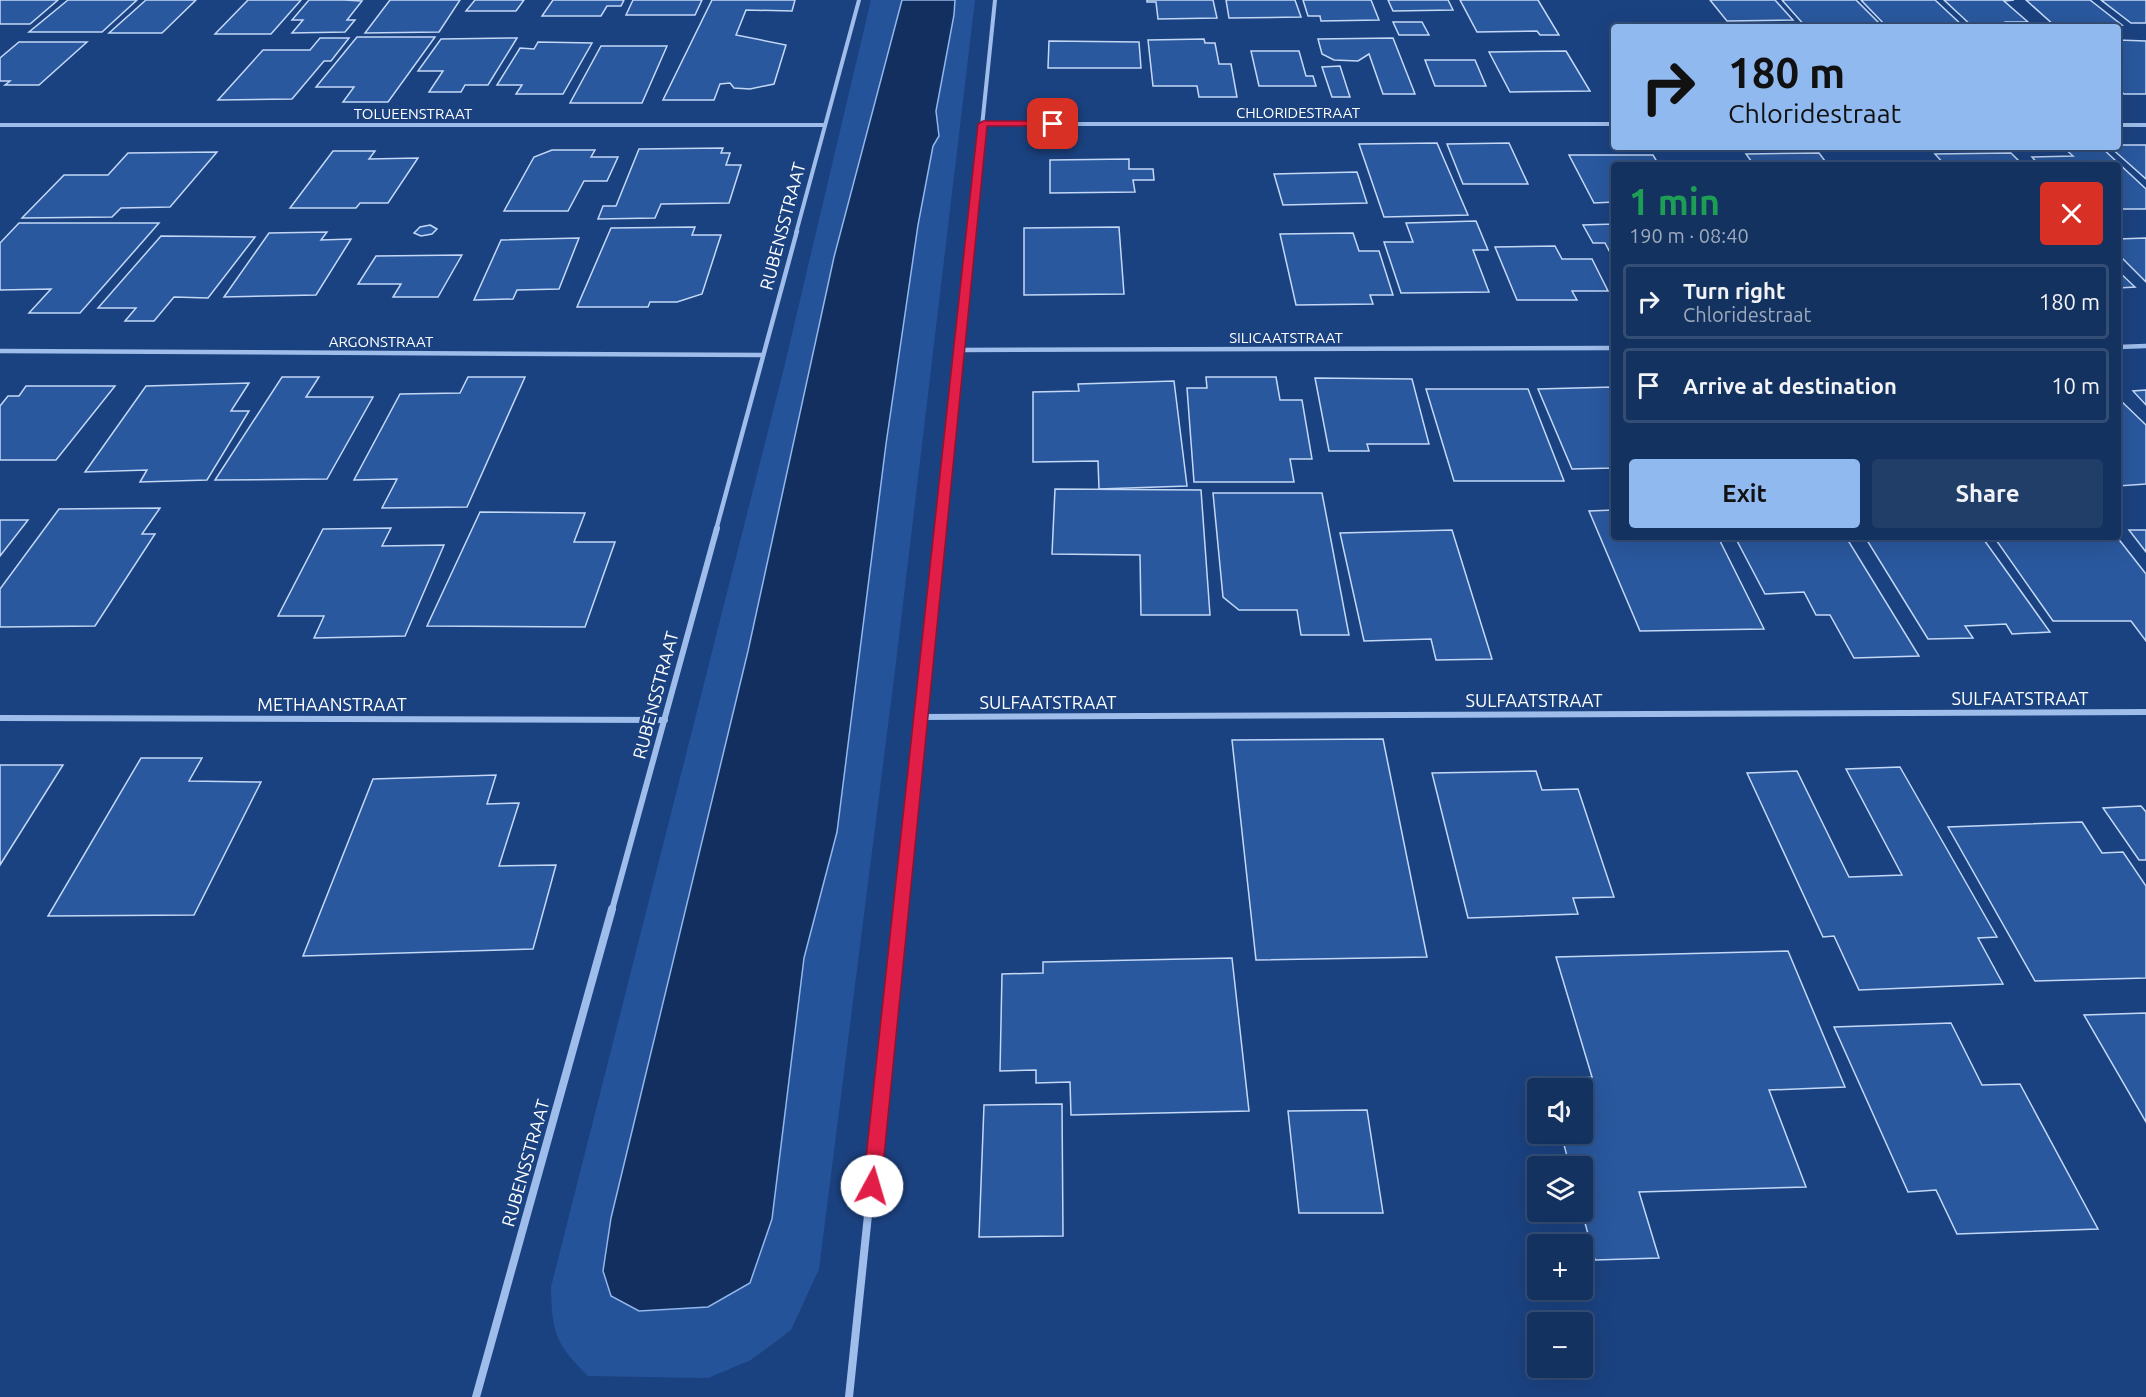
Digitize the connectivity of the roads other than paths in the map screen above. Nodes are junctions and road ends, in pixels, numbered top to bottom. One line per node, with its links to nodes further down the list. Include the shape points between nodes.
1 (859, 0): 6 (street, RUBENSSTRAAT)
2 (995, 0): 3 (street)
3 (983, 124): 4 (street, CHLORIDESTRAAT); 12 (street)
4 (1611, 124)
5 (0, 125): 6 (street, TOLUEENSTRAAT)
6 (825, 125): 14 (street, RUBENSSTRAAT)
7 (2121, 125): 8 (street)
8 (2146, 125)
9 (2121, 346): 10 (street)
10 (2146, 346)
11 (1611, 348): 12 (street, SILICAATSTRAAT)
12 (958, 350): 16 (street)
13 (0, 351): 14 (street, ARGONSTRAAT)
14 (762, 355): 18 (street, RUBENSSTRAAT)
15 (2146, 712): 16 (street, SULFAATSTRAAT)
16 (922, 717): 20 (street)
17 (0, 718): 18 (street, METHAANSTRAAT)
18 (665, 720): 19 (street, RUBENSSTRAAT)
19 (476, 1397)
20 (849, 1397)

